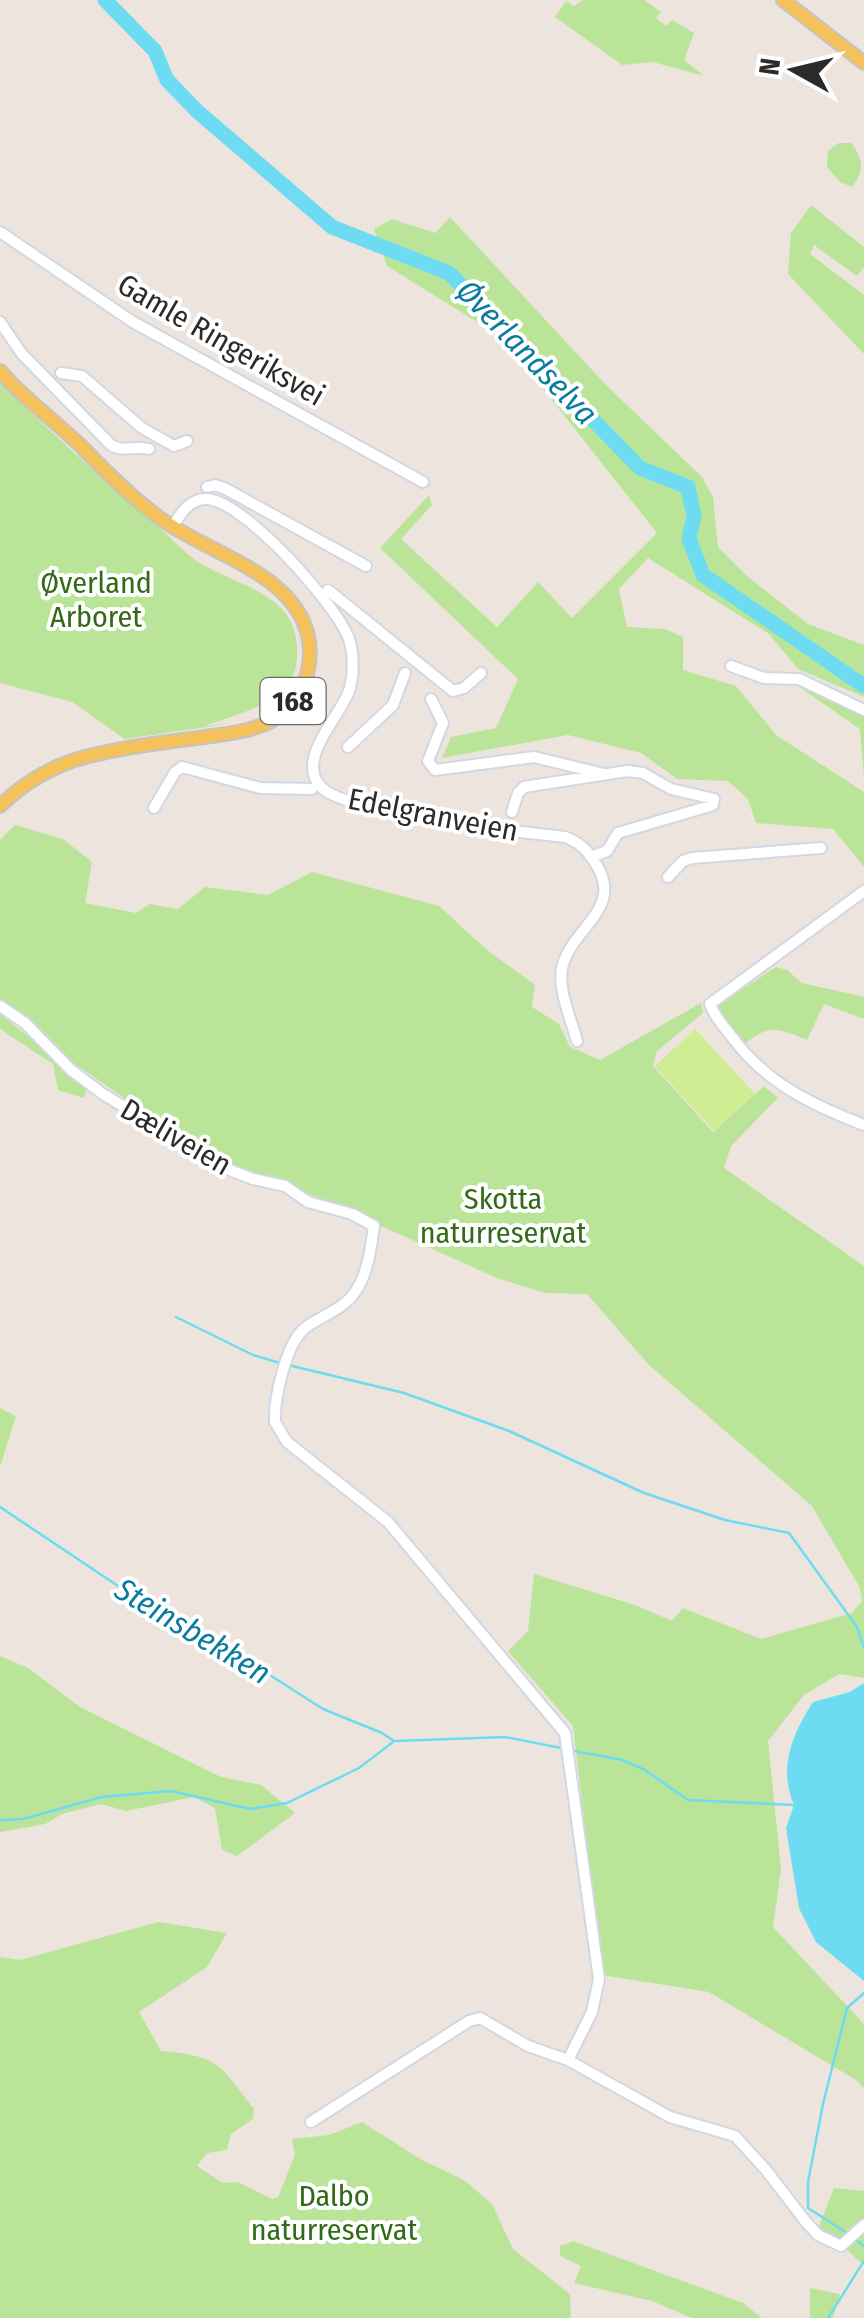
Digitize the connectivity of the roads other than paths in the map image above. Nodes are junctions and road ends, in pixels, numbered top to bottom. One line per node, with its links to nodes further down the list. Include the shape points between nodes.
1 (783, 0): 2 (main road)
2 (864, 63)
3 (0, 232): 11 (street, Gamle Ringeriksvei, via 133,322)
4 (0, 322): 10 (street, via 22,354 111,444)
5 (0, 359): 8 (main road, 168)
6 (0, 372): 8 (main road, 168)
7 (60, 372): 9 (street, via 82,376 152,434 174,446)
8 (18, 388): 13 (main road, 168, via 118,485)
9 (186, 442)
10 (149, 449)
11 (423, 482)
12 (207, 487): 14 (street, via 224,488)
13 (174, 524): 22 (main road, 168, via 272,582 298,611 310,663 289,706 262,725); 30 (street, Edelgranveien, via 198,500 228,506 288,557 349,638 352,678 319,746 313,770 318,785 332,796 428,818 564,837)
14 (366, 566)
15 (328, 590): 18 (street, via 452,691)
16 (730, 666): 20 (street, via 764,678 799,678)
17 (405, 672): 21 (street, via 393,705)
18 (481, 673)
19 (431, 699): 23 (street, via 443,723 429,754 434,770 534,756)
20 (864, 710)
21 (348, 748)
22 (120, 751): 25 (main road, 168, via 50,769); 28 (main road, 168, via 52,776)
23 (610, 775): 27 (street, via 524,787); 30 (street, via 635,771 710,796 713,805 630,828)
24 (312, 789): 26 (street, Edelgranveien, via 260,788 182,768)
25 (0, 806)
26 (154, 808)
27 (512, 812)
28 (0, 816)
29 (822, 848): 31 (street, via 692,858)
30 (591, 857): 34 (street, via 604,875 604,897 562,965)
31 (668, 877)
32 (864, 891): 35 (street, via 710,1004 764,1073)
33 (0, 1006): 36 (street, Dæliveien, via 103,1094 222,1166 374,1226 356,1292 301,1330 289,1349 275,1422 287,1442 388,1522 565,1734 599,1979 592,2012)
34 (577, 1041)
35 (864, 1126)
36 (568, 2060): 37 (street, via 480,2018); 38 (street, via 670,2117 735,2136 818,2235 841,2246)
37 (311, 2122)
38 (864, 2225)

